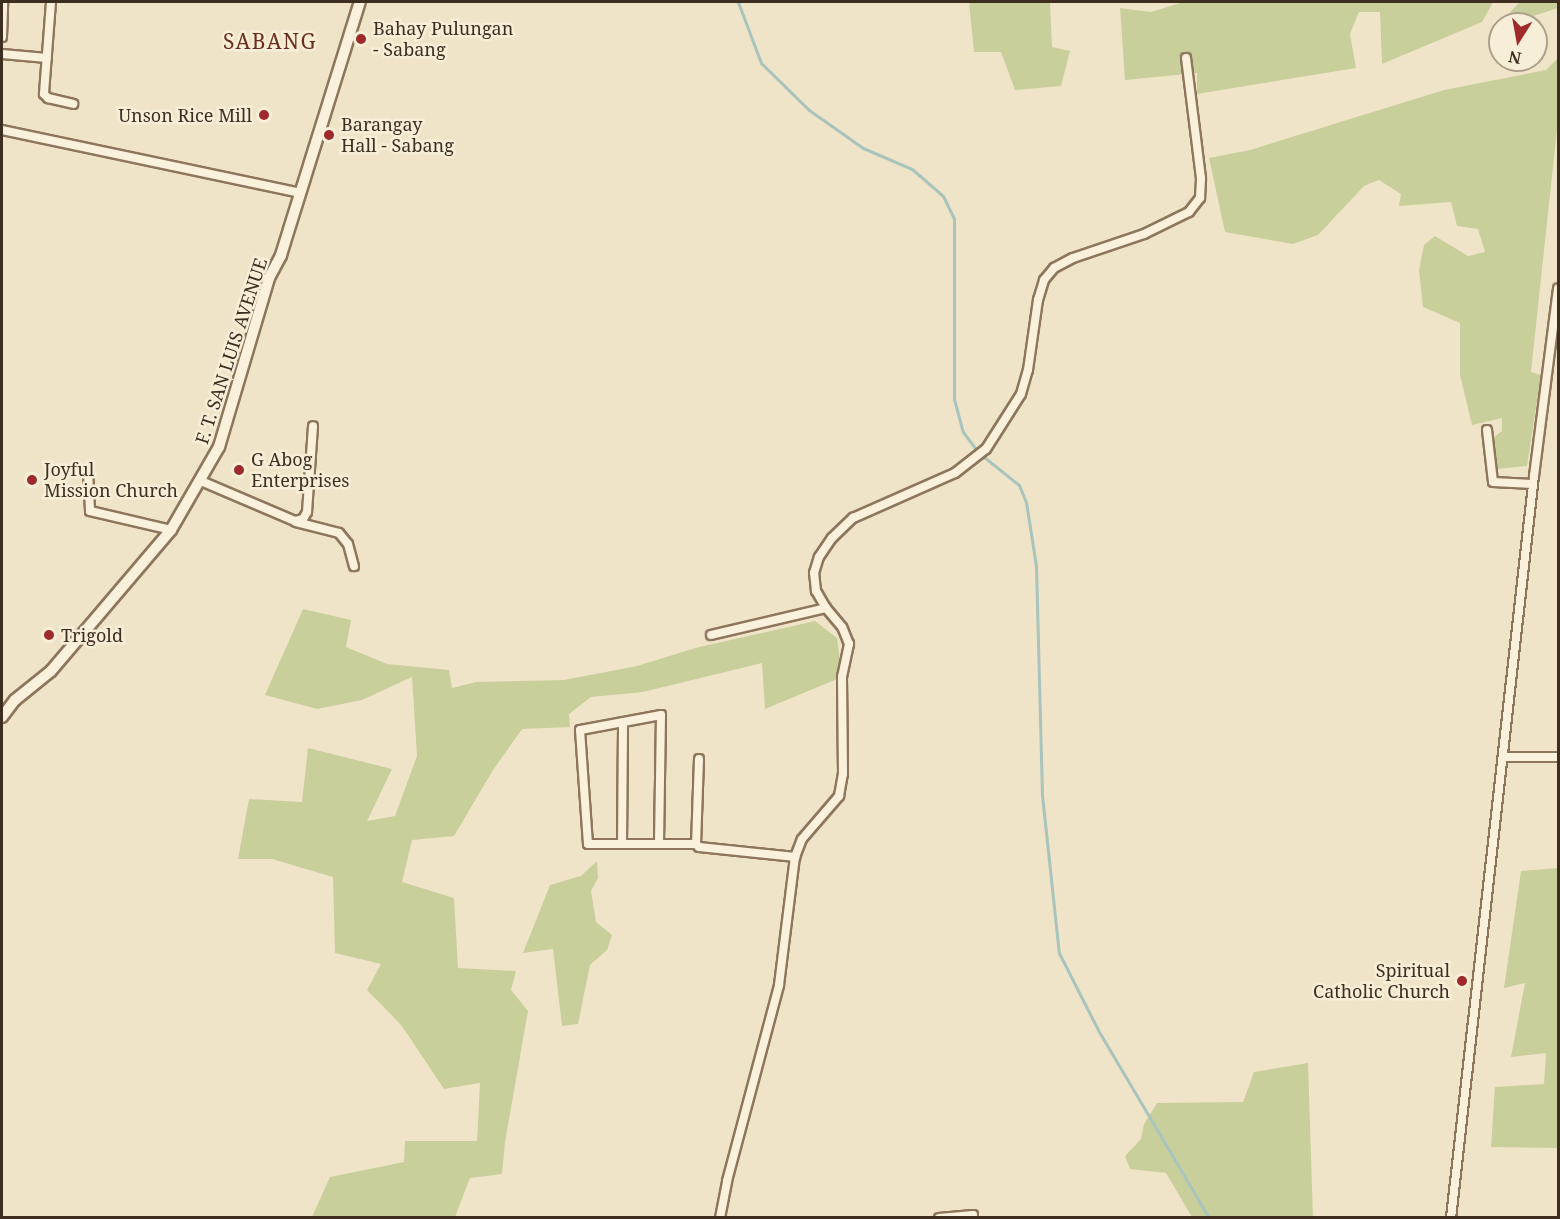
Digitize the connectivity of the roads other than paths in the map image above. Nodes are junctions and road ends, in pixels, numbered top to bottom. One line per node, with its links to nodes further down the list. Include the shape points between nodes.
1 (3, 2): 4 (street)
2 (51, 2): 6 (street)
3 (360, 2): 10 (main road, F. T. SAN LUIS AVENUE)
4 (2, 37)
5 (2, 54): 6 (street)
6 (47, 58): 8 (street, via 44,94 48,99)
7 (1186, 58): 20 (street, via 1200,198 1189,212 1144,234 1054,268 1044,280 1038,300 1021,394 986,449 955,473 853,518 832,538 814,573 816,591)
8 (73, 104)
9 (2, 130): 10 (street)
10 (300, 193): 15 (main road, F. T. SAN LUIS AVENUE, via 269,278 219,447)
11 (1558, 289): 16 (street)
12 (313, 426): 17 (street, via 307,512 303,519)
13 (1487, 430): 16 (street, via 1493,482)
14 (88, 471): 18 (street, via 90,511)
15 (201, 481): 17 (street); 18 (main road, F. T. SAN LUIS AVENUE)
16 (1533, 484): 24 (street)
17 (295, 521): 19 (street, via 339,533 348,544)
18 (171, 530): 22 (main road, F. T. SAN LUIS AVENUE, via 51,671 15,700)
19 (354, 566)
20 (826, 608): 21 (street); 30 (street, via 842,627 849,644 842,677 843,774 839,796 802,839)
21 (711, 635)
22 (2, 717)
23 (623, 722): 27 (street); 27 (street, via 580,730 588,844); 28 (street, via 661,715)
24 (1504, 757): 25 (street); 34 (street)
25 (1558, 757)
26 (699, 759): 29 (street)
27 (622, 843): 28 (street)
28 (659, 843): 29 (street)
29 (696, 844): 30 (street)
30 (795, 857): 32 (street, via 779,985)
31 (973, 1216): 33 (street)
32 (720, 1218)
33 (939, 1218)
34 (1451, 1218)

